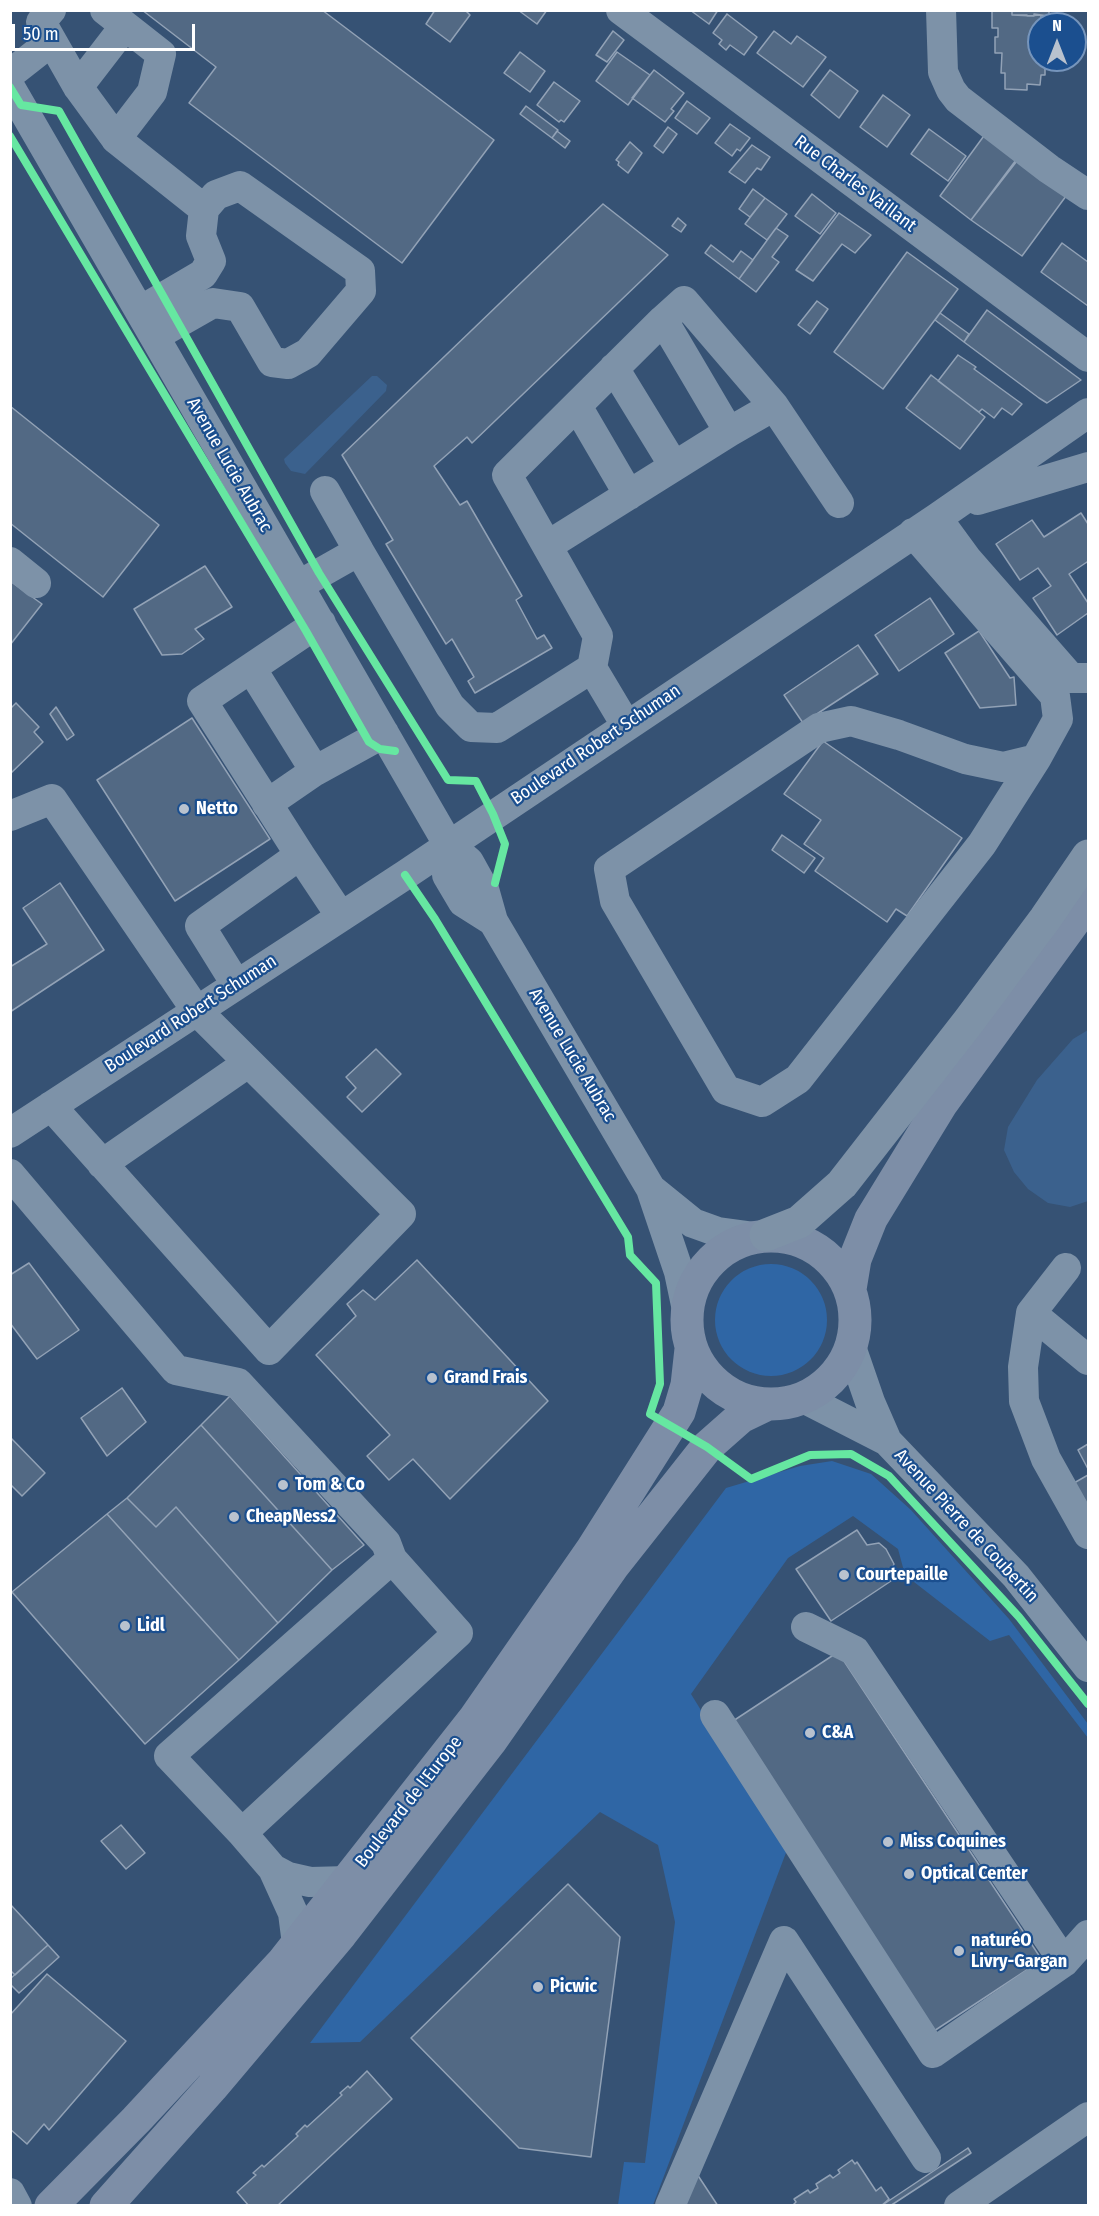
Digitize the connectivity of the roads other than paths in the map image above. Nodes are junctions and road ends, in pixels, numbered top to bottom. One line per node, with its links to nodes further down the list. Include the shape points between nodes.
1 (51, 10): 5 (street, via 41,22)
2 (621, 10): 14 (street, Rue Charles Vaillant)
3 (941, 10): 10 (street, via 943,72 958,99)
4 (115, 18): 8 (street); 9 (street, via 161,54 152,92)
5 (52, 41): 6 (street); 8 (street)
6 (10, 74)
7 (10, 87): 13 (street, Avenue Lucie Aubrac)
8 (78, 87): 9 (street)
9 (116, 139): 11 (street)
10 (1089, 195)
11 (204, 209): 13 (street, via 201,236 211,261 203,274); 13 (street, via 216,195 240,186 360,271 361,291 308,353 288,364 272,362 240,307 213,303)
12 (663, 320): 15 (street); 17 (street, via 684,301); 19 (street)
13 (147, 323): 30 (street, Avenue Lucie Aubrac)
14 (1089, 357)
15 (614, 368): 16 (street); 20 (street)
16 (576, 406): 23 (street); 26 (street, via 507,475)
17 (774, 406): 19 (street); 24 (street)
18 (1089, 413): 25 (street, Boulevard Robert Schuman)
19 (729, 432): 20 (street)
20 (674, 466): 23 (street)
21 (1089, 467): 25 (street)
22 (325, 491): 27 (street)
23 (629, 495): 26 (street)
24 (839, 503)
25 (933, 520): 34 (street, via 1071,678); 35 (street, Boulevard Robert Schuman); 37 (street, via 1055,696 1058,719)
26 (547, 546): 33 (street, via 598,636)
27 (359, 550): 30 (street); 33 (street, via 450,706 471,727 497,728)
28 (10, 562): 29 (street)
29 (36, 583)
30 (299, 585): 31 (street, Avenue Lucie Aubrac)
31 (321, 623): 32 (street); 36 (street, Avenue Lucie Aubrac)
32 (251, 668): 38 (street); 39 (street, via 202,701)
33 (592, 668): 35 (street)
34 (1089, 678)
35 (626, 725): 41 (street, Boulevard Robert Schuman)
36 (384, 733): 38 (street); 41 (street, Avenue Lucie Aubrac)
37 (1036, 759): 37 (street, via 1003,767 965,759 851,721 819,728 609,869 615,901 726,1090 762,1102 798,1079 982,844)
38 (315, 771): 39 (street)
39 (267, 804): 42 (street)
40 (10, 816): 47 (street, via 52,800)
41 (448, 844): 45 (street, Boulevard Robert Schuman); 53 (street, Avenue Lucie Aubrac, via 447,875 463,902 493,921)
42 (300, 855): 45 (street); 46 (street, via 200,926)
43 (1089, 855): 54 (highway, via 1045,920 842,1184 799,1222)
44 (1089, 902): 56 (main road, via 942,1103 871,1219 855,1258)
45 (340, 915): 46 (street, Boulevard Robert Schuman)
46 (236, 984): 47 (street, Boulevard Robert Schuman)
47 (196, 1010): 48 (street); 49 (street, Boulevard Robert Schuman)
48 (248, 1063): 51 (street); 51 (street, via 401,1214 269,1350)
49 (51, 1106): 50 (street, Boulevard Robert Schuman); 51 (street)
50 (10, 1133)
51 (102, 1164)
52 (10, 1174): 66 (street, via 176,1370 238,1383 386,1543)
53 (651, 1189): 54 (street, Avenue Lucie Aubrac, via 693,1223 718,1232); 57 (street, Avenue Lucie Aubrac, via 679,1272)
54 (760, 1236): 56 (main road, via 792,1238 817,1249 837,1266); 57 (main road, via 730,1246 709,1262 694,1285)
55 (1066, 1268): 58 (street)
56 (850, 1289): 59 (main road, via 856,1318)
57 (687, 1310): 60 (main road)
58 (1031, 1313): 61 (street); 65 (street, via 1023,1368 1024,1401 1046,1459)
59 (851, 1347): 62 (main road, via 824,1386); 64 (street, Avenue Pierre de Coubertin)
60 (691, 1349): 63 (main road, via 703,1371 721,1388 744,1400); 72 (main road, Boulevard de l'Europe, via 679,1412 591,1551 475,1718)
61 (1089, 1360)
62 (803, 1398): 63 (main road); 64 (street, Avenue Pierre de Coubertin)
63 (768, 1404): 83 (main road, Boulevard de l'Europe, via 741,1417 707,1448 613,1566 490,1742 342,1934)
64 (887, 1441): 68 (street, Avenue Pierre de Coubertin, via 1016,1576)
65 (1089, 1534)
66 (392, 1559): 70 (street, via 458,1633); 70 (street, via 169,1756)
67 (806, 1627): 75 (street, via 855,1651)
68 (1089, 1667)
69 (715, 1715): 75 (street, via 933,2053)
70 (242, 1833): 71 (street)
71 (273, 1869): 72 (street, via 310,1882); 74 (street, via 293,1914)
72 (348, 1881): 74 (main road, Boulevard de l'Europe)
73 (1089, 1935): 75 (street)
74 (297, 1944): 76 (main road, Boulevard de l'Europe)
75 (1064, 1962)
76 (228, 2023): 81 (main road, Boulevard de l'Europe); 82 (street, via 141,2129)
77 (1089, 2117): 85 (street)
78 (926, 2158): 84 (street, via 784,1941)
79 (10, 2193): 80 (street)
80 (17, 2205)
81 (51, 2205)
82 (70, 2205)
83 (106, 2205)
84 (670, 2205)
85 (959, 2205)

